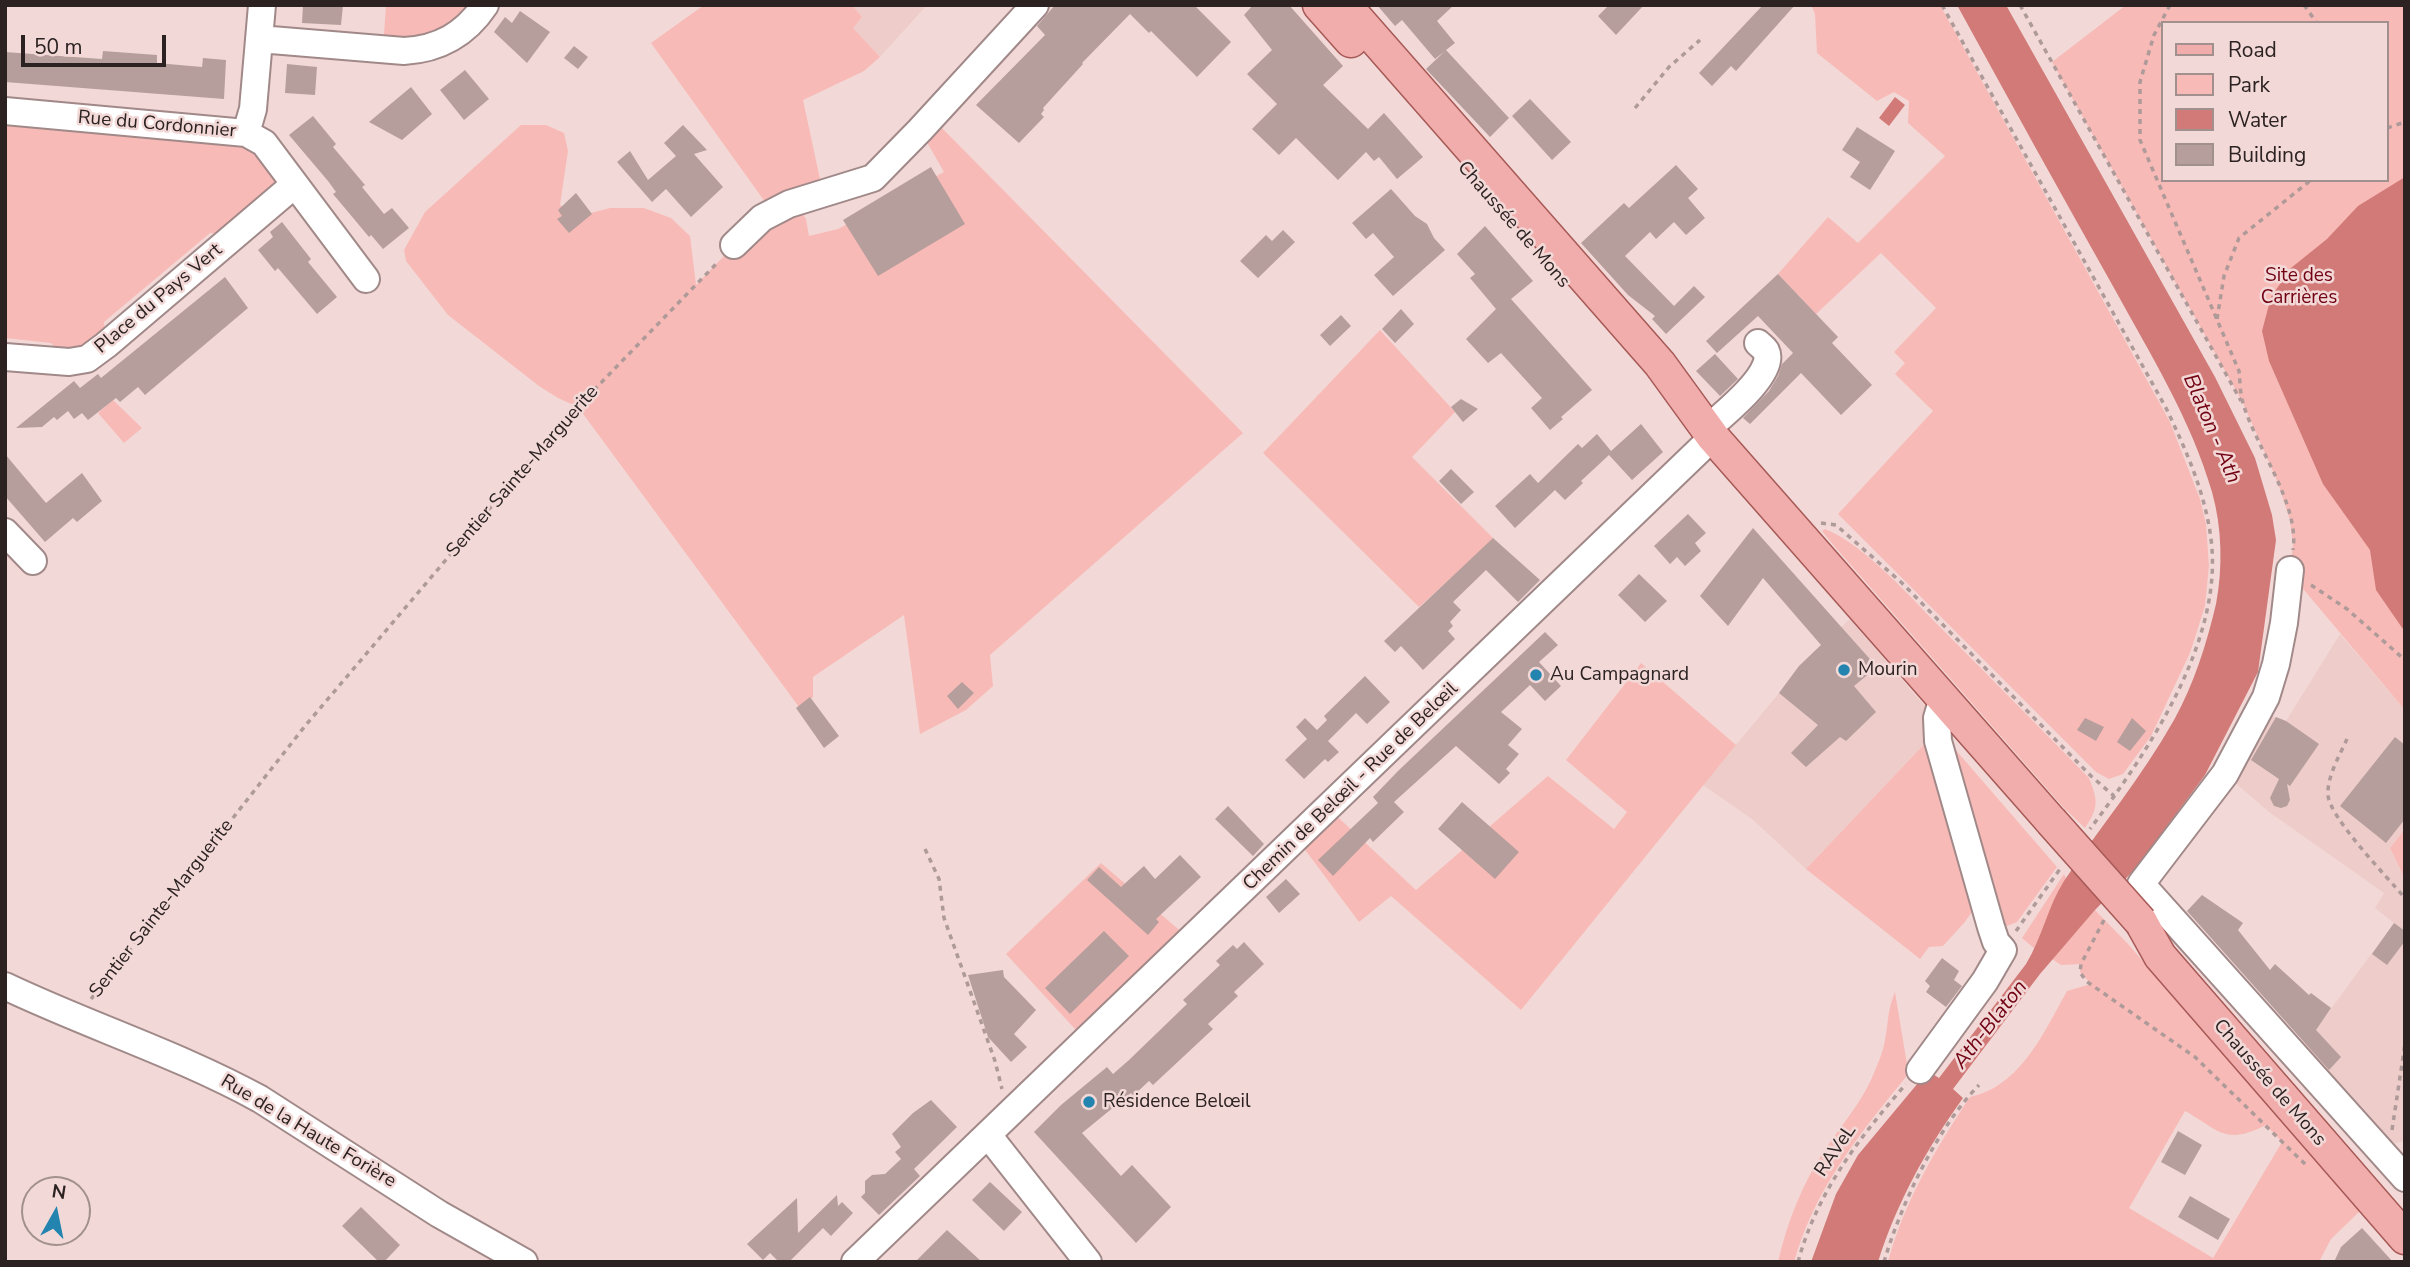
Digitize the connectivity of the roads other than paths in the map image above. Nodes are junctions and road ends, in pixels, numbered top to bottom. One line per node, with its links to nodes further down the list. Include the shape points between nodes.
1 (262, 5): 6 (street)
2 (485, 5): 6 (street, via 456,36 423,50)
3 (1035, 5): 10 (street, via 873,178 789,204 762,218)
4 (1319, 5): 14 (main road, Chaussée de Mons, via 1660,392)
5 (1345, 5): 14 (main road, Chaussée de Mons, via 1660,364)
6 (259, 39): 8 (street, via 253,109)
7 (5, 111): 8 (street, Rue du Cordonnier)
8 (246, 133): 9 (street, Rue du Cordonnier, via 264,143)
9 (294, 185): 11 (street, Rue du Cordonnier); 13 (street, Place du Pays Vert, via 87,359)
10 (734, 245)
11 (366, 279)
12 (1758, 343): 14 (street, Chemin de Belœil - Rue de Belœil, via 1767,359 1752,389)
13 (5, 358)
14 (1710, 433): 18 (main road, Chaussée de Mons); 22 (street, Chemin de Belœil - Rue de Belœil)
15 (5, 531): 16 (street)
16 (33, 561)
17 (2290, 569): 23 (street, Chaussée de Mons, via 2282,633 2266,697 2225,774 2141,884)
18 (1943, 698): 19 (main road, Chaussée de Mons, bridge); 21 (street, via 1937,718 1938,741 1994,934 2003,950)
19 (2141, 922): 24 (main road, Chaussée de Mons, via 2170,946); 25 (main road, Chaussée de Mons, via 2160,956)
20 (5, 986): 26 (street, Rue de la Haute Forière, via 240,1088)
21 (1920, 1070)
22 (988, 1135): 27 (street, Chemin de Belœil - Rue de Belœil); 28 (street)
23 (2398, 1170)
24 (2405, 1212)
25 (2405, 1238)
26 (524, 1262)
27 (855, 1262)
28 (1088, 1262)

